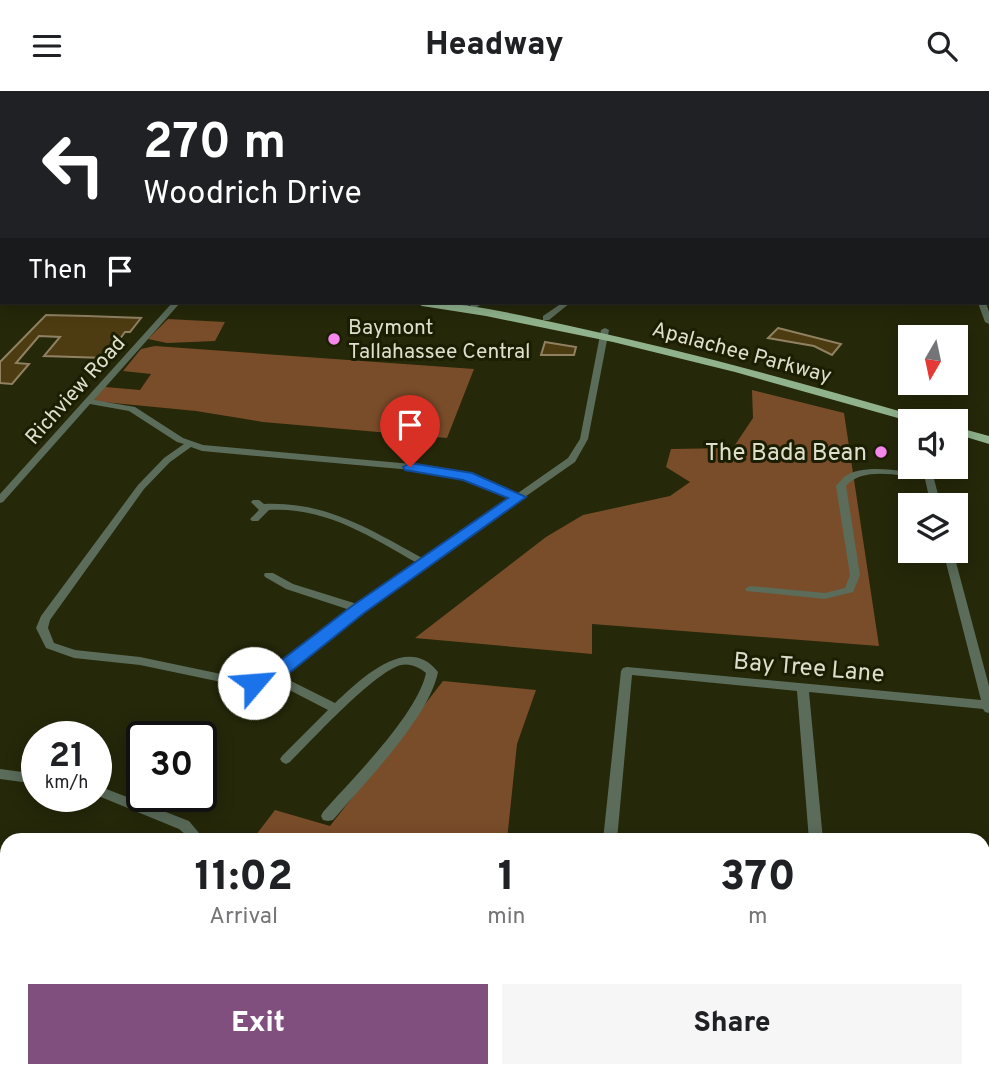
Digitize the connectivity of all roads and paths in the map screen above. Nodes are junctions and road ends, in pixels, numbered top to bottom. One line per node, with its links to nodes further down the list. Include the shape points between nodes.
1 (174, 305): 7 (street, Richview Road)
2 (473, 305): 6 (main road, Apalachee Parkway)
3 (474, 305): 5 (main road, Apalachee Parkway)
4 (563, 305): 5 (street)
5 (546, 318): 6 (main road, Apalachee Parkway)
6 (604, 333): 8 (main road, Apalachee Parkway); 15 (street, via 580,450)
7 (88, 401): 13 (street, via 132,409); 16 (street, Richview Road)
8 (898, 413)
9 (968, 427): 11 (main road)
10 (968, 433): 12 (main road)
11 (989, 433)
12 (989, 439)
13 (190, 444): 15 (street, via 434,469 467,476); 23 (street, via 141,487 45,619 45,638 57,649 74,654 139,661 229,681 254,683)
14 (898, 472): 21 (street, via 850,475 841,486 855,575 849,590 825,596)
15 (519, 497): 18 (street)
16 (0, 500)
17 (255, 519): 18 (street, via 262,513 260,505 330,514)
18 (424, 563): 22 (street)
19 (951, 563): 25 (street)
20 (269, 575): 22 (street, via 282,585)
21 (750, 589)
22 (358, 609): 23 (street)
23 (276, 674): 26 (street)
24 (803, 687): 25 (street, Bay Tree Lane); 33 (street, Bay Tree Lane, via 627,671); 34 (street)
25 (988, 707)
26 (337, 709): 27 (street); 31 (street, via 398,662 413,662 432,673 429,688 393,740)
27 (286, 759)
28 (0, 774): 29 (street)
29 (21, 777)
30 (112, 796): 32 (street, via 184,825)
31 (328, 816)
32 (192, 833)
33 (611, 833)
34 (815, 833)

